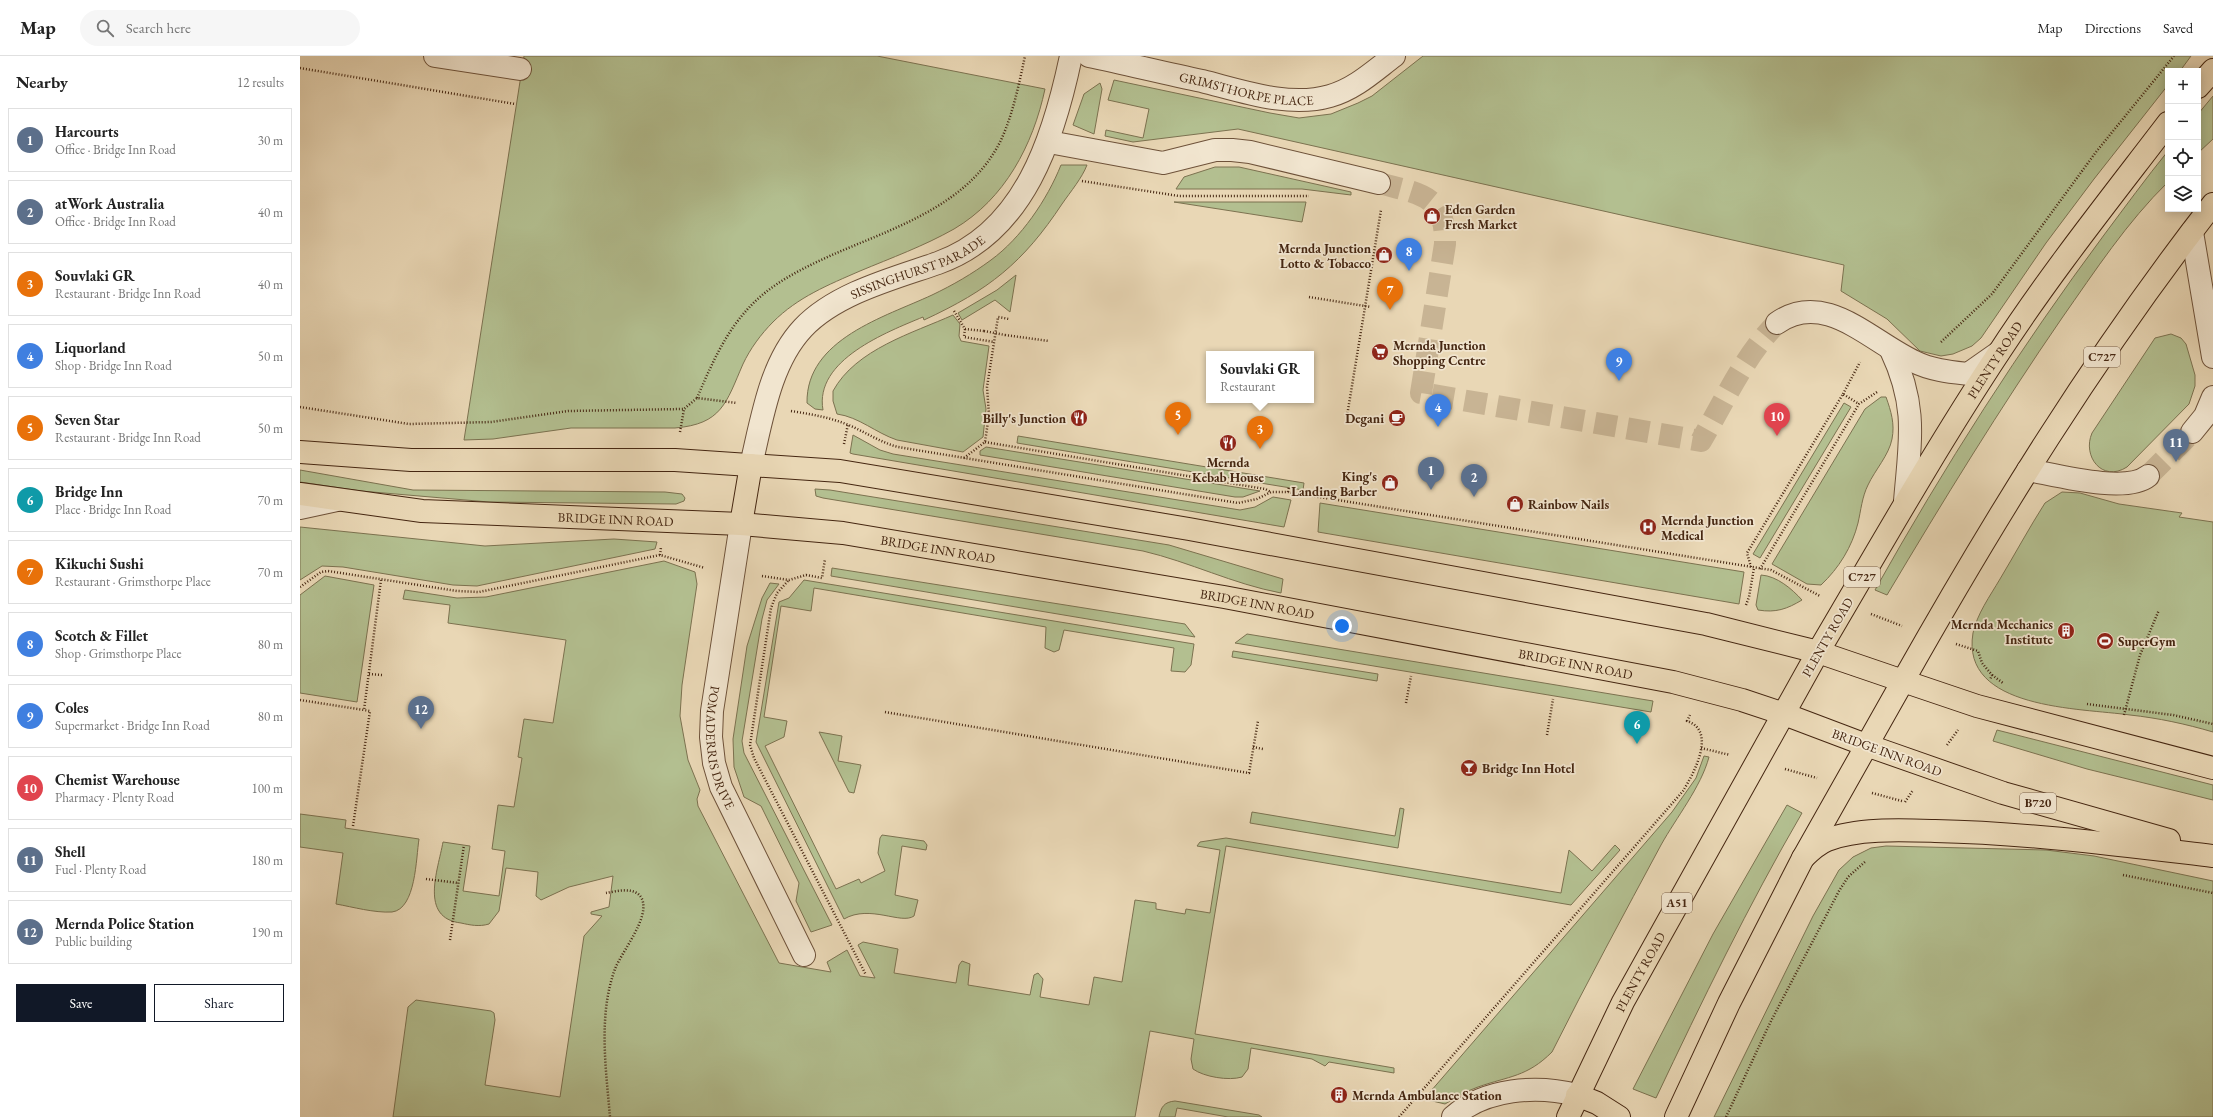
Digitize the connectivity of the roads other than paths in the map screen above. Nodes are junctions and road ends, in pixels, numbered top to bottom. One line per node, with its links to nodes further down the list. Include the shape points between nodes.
1 (1071, 56): 9 (street, SISSINGHURST PARADE, via 1061,104)
2 (1089, 56): 3 (street, GRIMSTHORPE PLACE, via 1249,92 1307,100 1330,96 1348,89)
3 (1394, 56)
4 (441, 57): 5 (street)
5 (520, 69)
6 (2213, 70): 7 (main road)
7 (2201, 84)
8 (2165, 127): 14 (main road, PLENTY ROAD / C727, via 2103,207)
9 (1049, 142): 10 (street, via 1163,163 1196,153 1232,150 1250,152); 20 (street, SISSINGHURST PARADE, via 1022,194 994,227 977,241 940,262 890,279 846,299 822,312 803,328 779,365 765,407)
10 (1379, 183)
11 (2213, 204): 12 (main road, C727)
12 (2192, 232): 15 (street); 21 (main road, C727, via 2105,353)
13 (1777, 323): 16 (street, via 1796,312 1824,312 1848,322 1890,350)
14 (1998, 353): 16 (street, via 1968,374 1932,368); 25 (main road, PLENTY ROAD / C727)
15 (2213, 357)
16 (1909, 368): 25 (street, via 1911,428)
17 (2213, 397): 18 (street, via 2205,416)
18 (2192, 432)
19 (300, 452): 20 (main road, via 411,460 656,460)
20 (751, 465): 27 (main road); 28 (main road, via 840,471 1189,529 1706,624)
21 (2028, 470): 22 (street, via 2120,485 2137,483); 29 (main road, C727)
22 (2148, 476)
23 (300, 494): 24 (main road, BRIDGE INN ROAD)
24 (338, 499): 26 (street); 27 (main road, BRIDGE INN ROAD, via 422,511)
25 (1905, 501): 28 (main road, PLENTY ROAD / C727)
26 (300, 508)
27 (741, 524): 30 (main road, BRIDGE INN ROAD, via 843,533 1232,599 1673,682); 36 (street, POMADERRIS DRIVE, via 712,711 714,763 730,806)
28 (1818, 652): 29 (main road); 30 (main road, PLENTY ROAD / A51)
29 (1903, 681): 31 (main road); 32 (main road, via 1977,706)
30 (1784, 714): 31 (main road, BRIDGE INN ROAD / B720); 37 (main road, PLENTY ROAD / A51, via 1623,1002)
31 (1866, 745): 33 (main road, BRIDGE INN ROAD / B720, via 2003,793); 35 (main road)
32 (2213, 768)
33 (2213, 852)
34 (2213, 856): 35 (main road, via 2039,836 1915,830 1841,836 1816,846)
35 (1802, 860): 41 (main road, via 1729,1003)
36 (804, 955)
37 (1577, 1096): 38 (street, via 1558,1090 1543,1089 1512,1092 1475,1103); 39 (main road, PLENTY ROAD / A51); 40 (main road, via 1597,1103)
38 (1453, 1117)
39 (1568, 1117)
40 (1620, 1117)
41 (1676, 1117)

